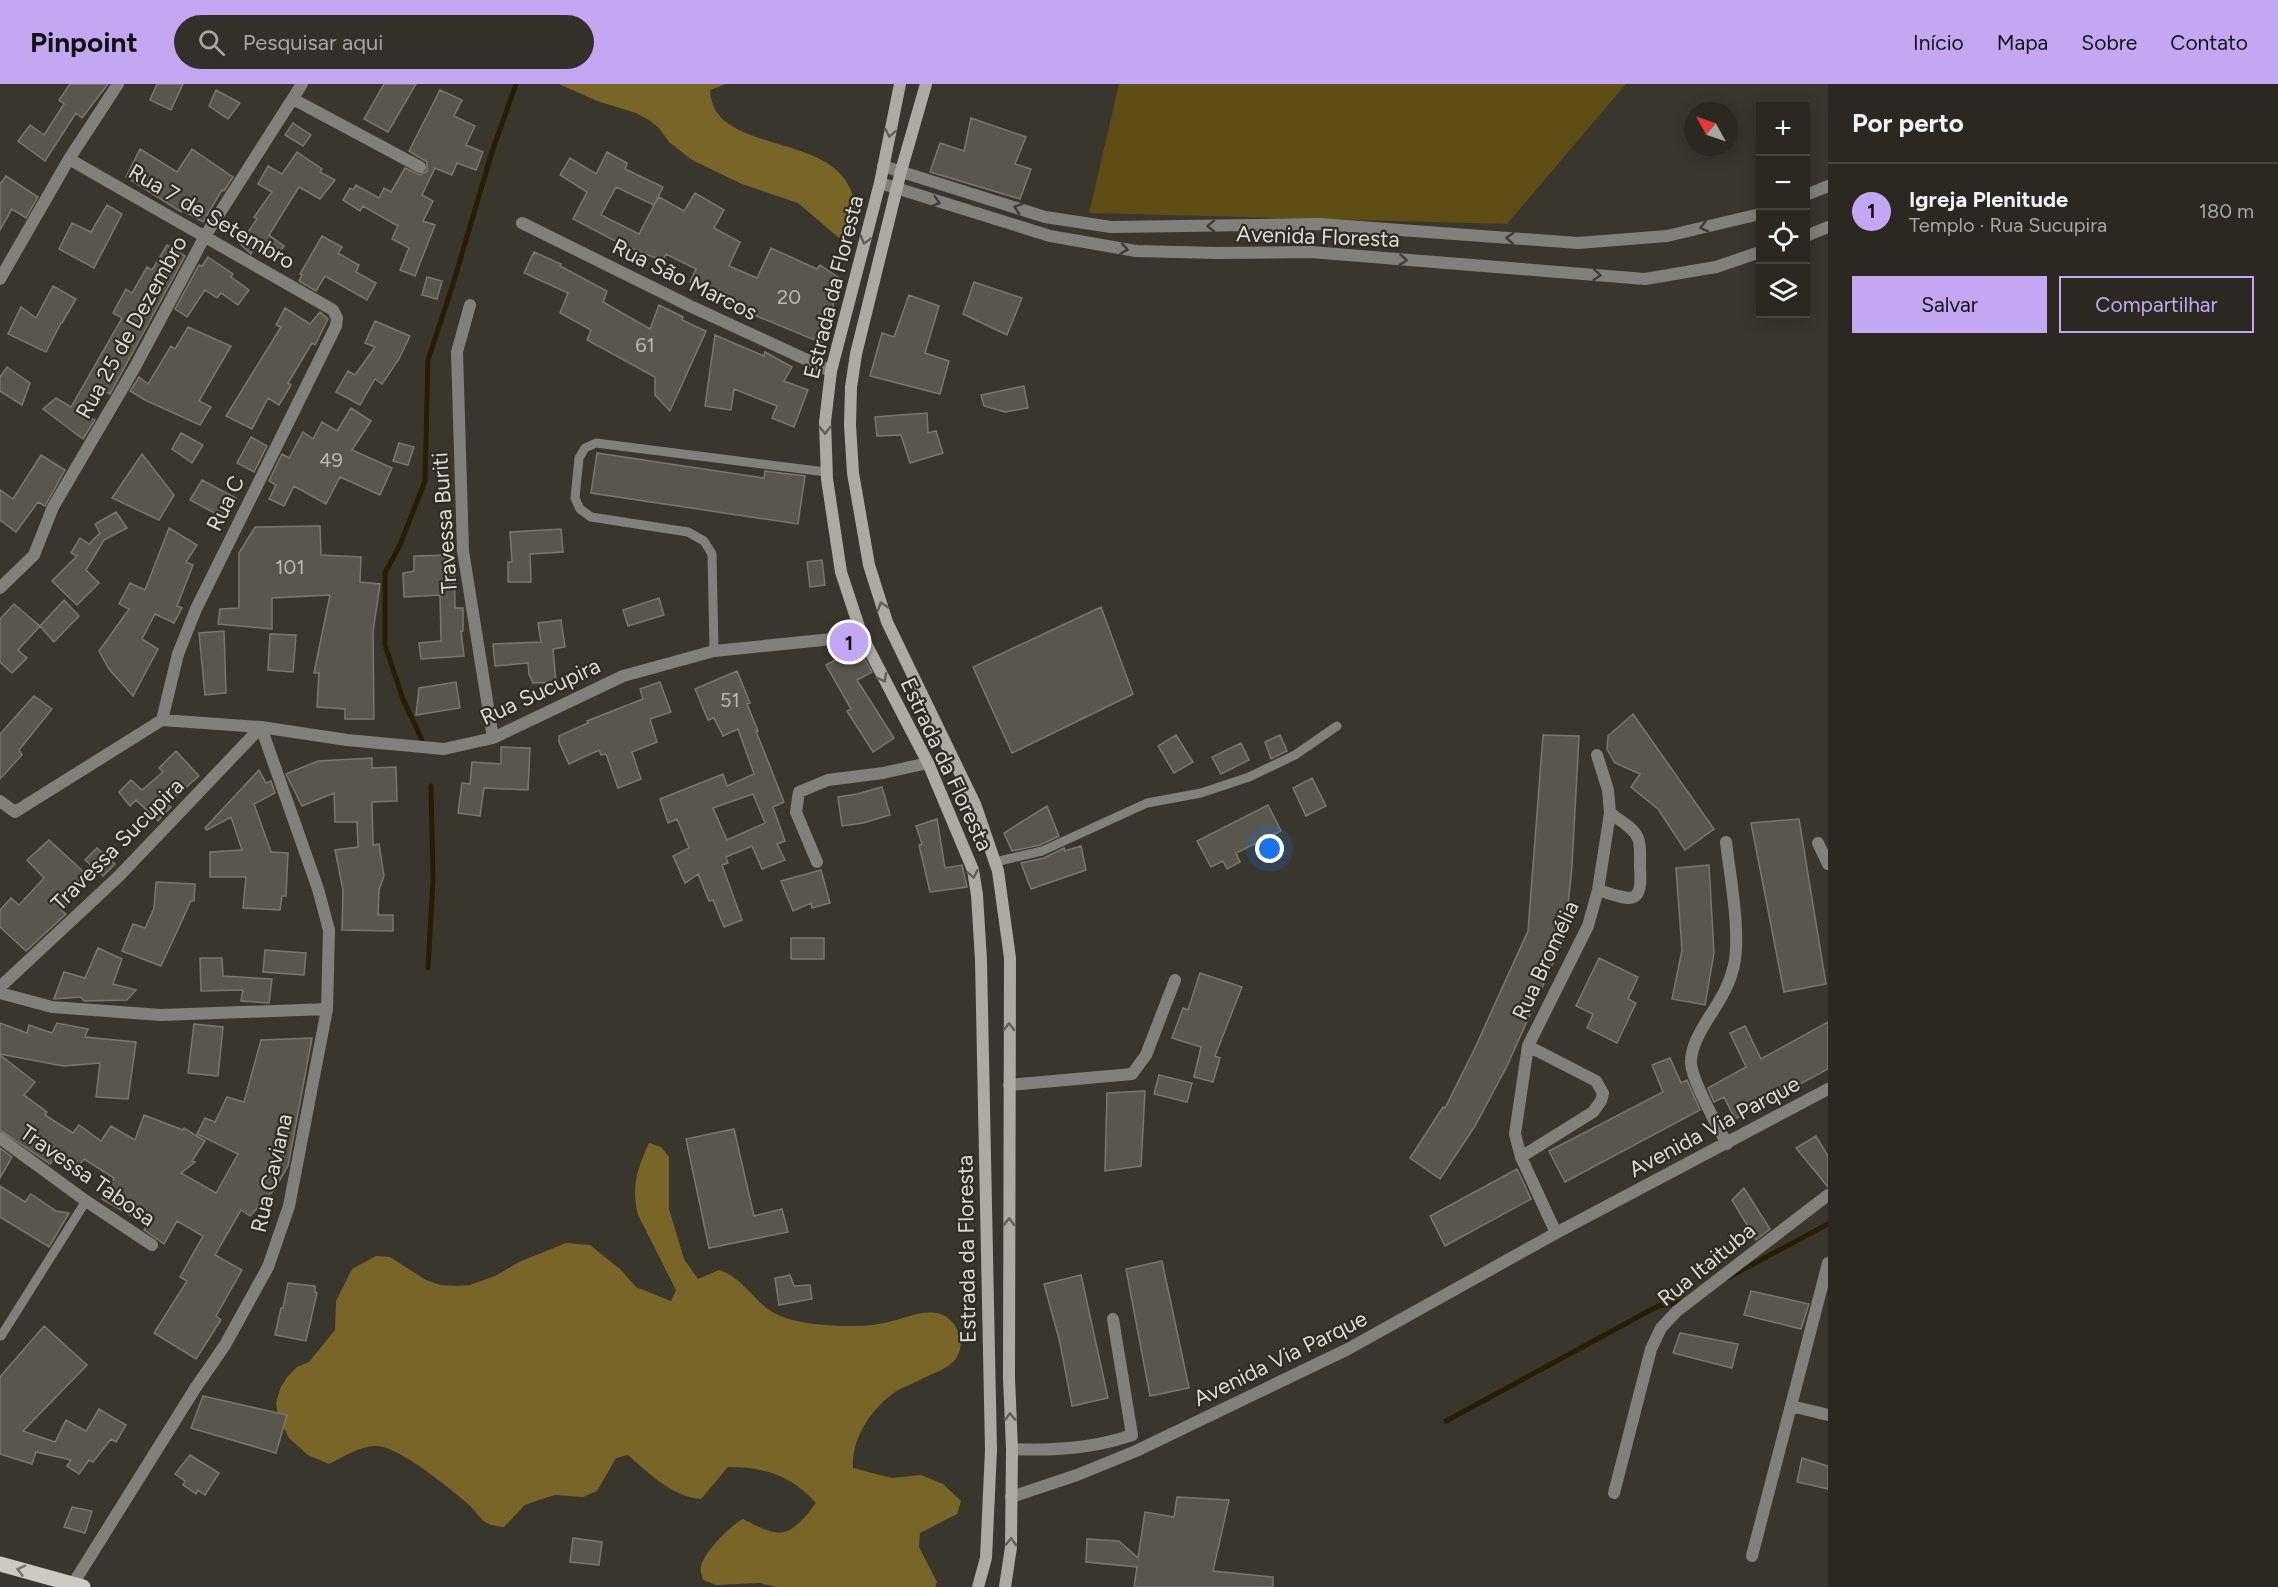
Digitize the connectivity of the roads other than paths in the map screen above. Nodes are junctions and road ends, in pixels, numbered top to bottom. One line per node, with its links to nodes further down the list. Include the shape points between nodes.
1 (118, 84): 6 (street)
2 (302, 84): 5 (street, Rua 25 de Dezembro)
3 (900, 84): 8 (main road, Estrada da Floresta, one-way to 8)
4 (926, 84): 9 (main road, Estrada da Floresta)
5 (293, 99): 7 (street); 18 (street, Rua 25 de Dezembro)
6 (69, 159): 18 (street, Rua 7 de Setembro); 20 (street)
7 (420, 166)
8 (883, 166): 9 (street, Avenida Floresta); 10 (main road, Estrada da Floresta)
9 (901, 171): 12 (main road, Estrada da Floresta); 14 (street, Avenida Floresta, one-way to 9, via 1667,236 1578,243 1319,224 1111,227 1045,217)
10 (880, 183): 12 (street, Avenida Floresta); 23 (main road, Estrada da Floresta, one-way to 23)
11 (1828, 186): 13 (street)
12 (897, 190): 19 (street, Avenida Floresta, one-way to 19, via 1050,236 1136,251 1311,252 1645,279 1716,267); 39 (main road, Estrada da Floresta, one-way to 12, via 975,804 887,622 869,566 853,473 850,425 856,354)
13 (1810, 193)
14 (1756, 215)
15 (522, 224): 23 (street, Rua São Marcos)
16 (1828, 227): 17 (street)
17 (1810, 234)
18 (205, 236): 22 (street, Rua 7 de Setembro); 25 (street, Rua 25 de Dezembro, via 135,368 53,507 34,555)
19 (1756, 254)
20 (0, 279)
21 (470, 305): 31 (street, Travessa Buriti, via 457,352 463,551)
22 (333, 310): 28 (street, Rua C, via 338,318 336,326 196,609 178,654)
23 (831, 371): 24 (main road, Estrada da Floresta, one-way to 24, via 825,422)
24 (826, 472): 26 (main road, Estrada da Floresta, via 841,572); 27 (lane, via 596,443 585,448 579,458 575,498 580,509 591,517 688,532 704,541 712,554)
25 (0, 588)
26 (862, 636): 27 (street, Rua Sucupira); 33 (main road, Estrada da Floresta, one-way to 33)
27 (714, 651): 31 (street, Rua Sucupira, via 623,676)
28 (162, 720): 30 (street, Rua Sucupira); 34 (street, via 15,812)
29 (1337, 726): 39 (lane, via 1295,755 1248,777 1201,794 1147,803 1042,851)
30 (261, 727): 31 (street, Rua Sucupira, via 444,749); 43 (street, Travessa Sucupira, via 119,876); 45 (street, Rua Caviana, via 329,930)
31 (493, 738)
32 (1597, 755): 35 (street, Rua Bromélia, via 1608,790)
33 (928, 763): 38 (street, via 828,780 799,792 796,812); 69 (main road, Estrada da Floresta, one-way to 69, via 973,870 978,917 991,1450 986,1558)
34 (0, 801)
35 (1610, 813): 41 (street, Rua Bromélia); 41 (street, via 1638,839 1642,888 1627,900)
36 (1726, 842): 50 (street, via 1737,939 1735,963 1720,1003 1695,1042 1690,1062)
37 (1818, 843): 40 (street)
38 (818, 862)
39 (995, 862): 47 (main road, Estrada da Floresta, one-way to 39, via 1010,958)
40 (1828, 864)
41 (1598, 890): 46 (street, Rua Bromélia, via 1588,926)
42 (1175, 980): 47 (street, via 1146,1056 1132,1074)
43 (0, 987)
44 (0, 993): 45 (street, via 51,1007 161,1015)
45 (327, 1009): 68 (street, Rua Caviana, via 289,1206 268,1267)
46 (1528, 1046): 51 (street, via 1515,1134); 51 (street, via 1596,1081 1603,1093 1593,1112)
47 (1009, 1085): 62 (main road, Estrada da Floresta, one-way to 47)
48 (1828, 1089): 50 (street, Avenida Via Parque)
49 (0, 1138): 53 (street, Travessa Tabosa)
50 (1726, 1144): 54 (street, Avenida Via Parque)
51 (1521, 1157): 54 (street)
52 (1828, 1195): 64 (street, Rua Itaituba, via 1677,1311 1661,1328 1651,1349)
53 (86, 1201): 55 (street, Travessa Tabosa); 58 (lane)
54 (1556, 1233): 63 (street, Avenida Via Parque, via 1348,1349)
55 (152, 1245)
56 (1828, 1263): 59 (street)
57 (1113, 1319): 61 (street)
58 (1, 1336)
59 (1791, 1406): 60 (street); 66 (street)
60 (1828, 1415)
61 (1132, 1435): 62 (street, via 1110,1443); 63 (street)
62 (1012, 1449): 65 (main road, Estrada da Floresta)
63 (1137, 1451): 65 (street, Avenida Via Parque)
64 (1614, 1493)
65 (1011, 1497): 70 (main road, Estrada da Floresta, one-way to 65, via 1011,1547)
66 (1752, 1556)
67 (0, 1564): 68 (main road, one-way to 67)
68 (78, 1586)
69 (978, 1587)
70 (1005, 1587)

